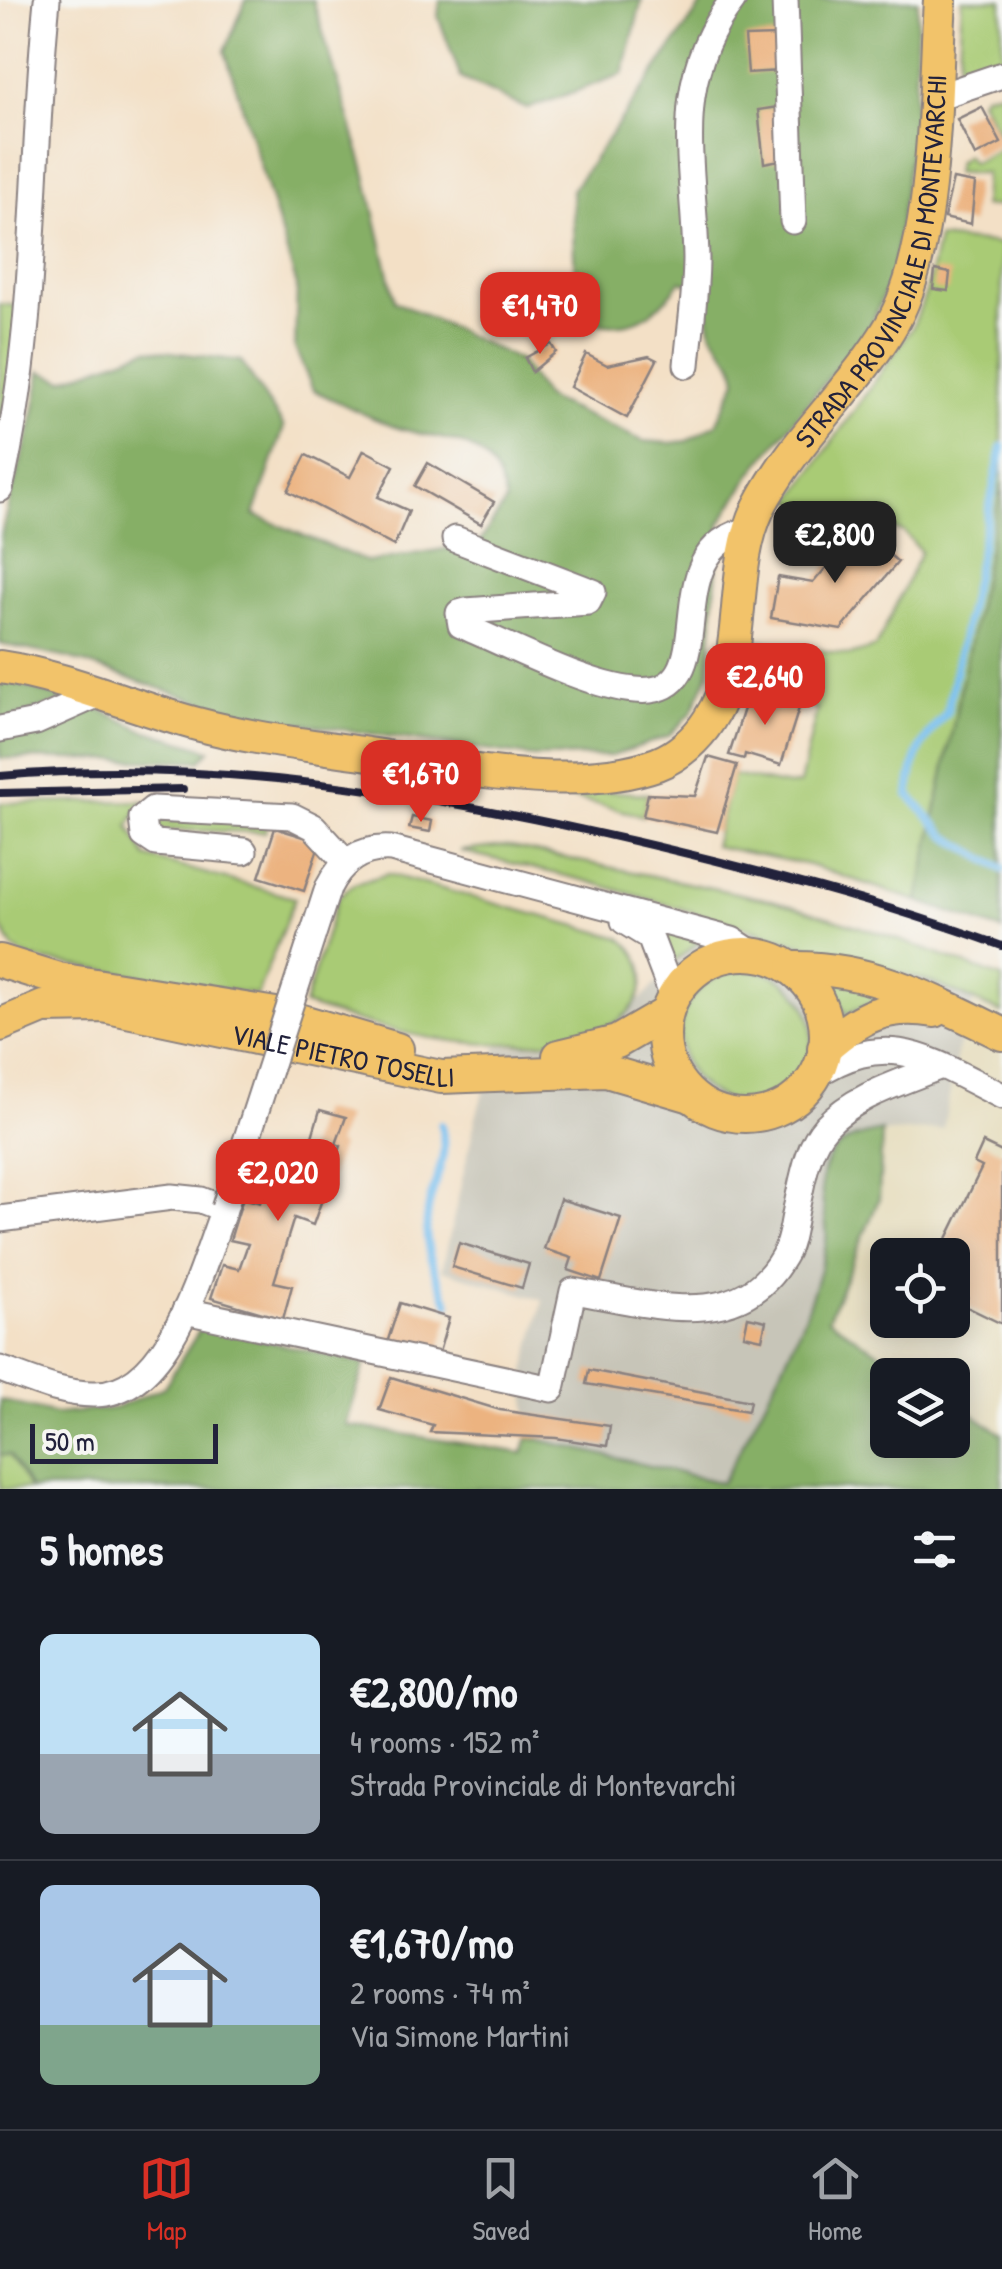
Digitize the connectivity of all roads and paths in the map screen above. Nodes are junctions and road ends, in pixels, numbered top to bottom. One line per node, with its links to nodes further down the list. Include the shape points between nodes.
1 (47, 0): 9 (street, via 30,303 18,410)
2 (733, 0): 8 (street, via 696,65 688,109 696,261)
3 (785, 0): 7 (street)
4 (940, 0): 6 (main road, STRADA PROVINCIALE DI MONTEVARCHI)
5 (1002, 75): 6 (street)
6 (934, 98): 10 (main road, STRADA PROVINCIALE DI MONTEVARCHI, via 921,227 903,302 878,346 790,458)
7 (793, 222)
8 (687, 365)
9 (0, 490)
10 (750, 530): 11 (street, via 725,535 705,558 684,666 669,685 647,690 609,685 461,625 459,614 466,611 588,602 593,592); 13 (main road, STRADA PROVINCIALE DI MONTEVARCHI, via 716,707 687,745 647,766 562,776 383,756 216,729)
11 (455, 539)
12 (0, 666): 13 (main road, STRADA PROVINCIALE DI MONTEVARCHI)
13 (99, 694): 14 (street, via 36,722)
14 (0, 729)
15 (244, 850): 16 (street, via 156,843 144,835 142,818 153,809 292,816 314,828)
16 (346, 862): 17 (street, via 391,849); 29 (street, bridge, via 328,888)
17 (578, 902): 18 (street, via 732,940); 21 (street, via 644,930 658,953)
18 (755, 954): 20 (main road, VIALE PIETRO TOSELLI); 21 (main road, VIALE PIETRO TOSELLI, via 710,964 686,980)
19 (0, 961): 21 (main road, VIALE PIETRO TOSELLI, via 473,1060 596,1050)
20 (794, 968): 22 (main road, VIALE PIETRO TOSELLI, via 900,986); 25 (main road, via 820,1004)
21 (669, 1006): 27 (main road, via 667,1060)
22 (964, 1016): 24 (main road, VIALE PIETRO TOSELLI); 25 (main road, VIALE PIETRO TOSELLI, via 886,1008 851,1024)
23 (0, 1025): 27 (main road, VIALE PIETRO TOSELLI, via 43,1007 103,1006 440,1078 606,1071)
24 (1002, 1034)
25 (820, 1062): 26 (street, via 882,1048); 27 (main road, VIALE PIETRO TOSELLI, via 793,1101 762,1115 721,1114)
26 (941, 1066): 28 (street); 31 (street, via 861,1100 825,1127 811,1151 785,1255 742,1298 698,1310 572,1292 552,1389)
27 (691, 1096)
28 (1002, 1096)
29 (224, 1209): 30 (street, via 172,1197); 31 (street)
30 (0, 1219)
31 (185, 1310): 32 (street, via 148,1372 113,1392 72,1392)
32 (0, 1369)

